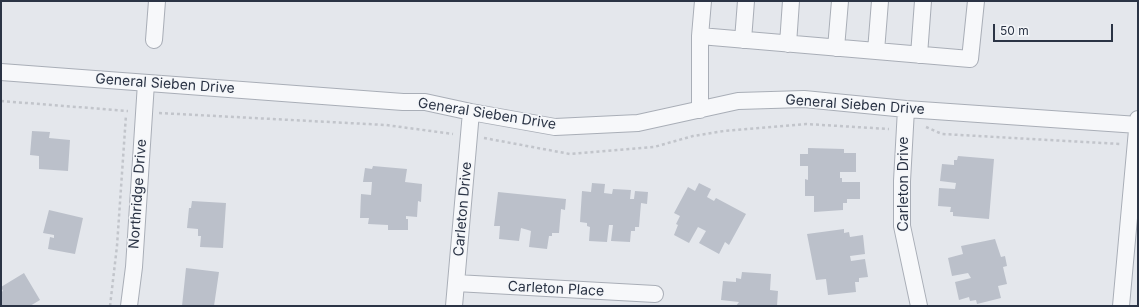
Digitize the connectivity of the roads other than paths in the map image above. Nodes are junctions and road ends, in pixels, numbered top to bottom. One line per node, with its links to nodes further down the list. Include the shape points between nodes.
1 (157, 1): 10 (street)
2 (703, 1): 9 (street)
3 (746, 1): 11 (street)
4 (791, 1): 12 (street)
5 (840, 1): 13 (street)
6 (880, 1): 14 (street)
7 (923, 1): 15 (street)
8 (976, 1): 15 (street, via 970,59)
9 (700, 36): 11 (street); 19 (street)
10 (154, 40)
11 (743, 40): 12 (street)
12 (788, 44): 13 (street)
13 (836, 48): 14 (street)
14 (876, 51): 15 (street)
15 (919, 55)
16 (1, 72): 17 (street, General Sieben Drive)
17 (146, 82): 20 (street, General Sieben Drive, via 426,102); 25 (street, Northridge Drive)
18 (906, 109): 19 (street, General Sieben Drive, via 804,99 738,101); 22 (street, General Sieben Drive); 27 (street, Carleton Drive, via 902,226)
19 (700, 110): 20 (street, General Sieben Drive, via 638,123 555,127)
20 (471, 112): 23 (street, Carleton Drive)
21 (1138, 119): 22 (street)
22 (1138, 125): 28 (street)
23 (456, 283): 24 (street, Carleton Place); 26 (street, Carleton Drive)
24 (655, 294)
25 (129, 306)
26 (454, 306)
27 (919, 306)
28 (1122, 306)

